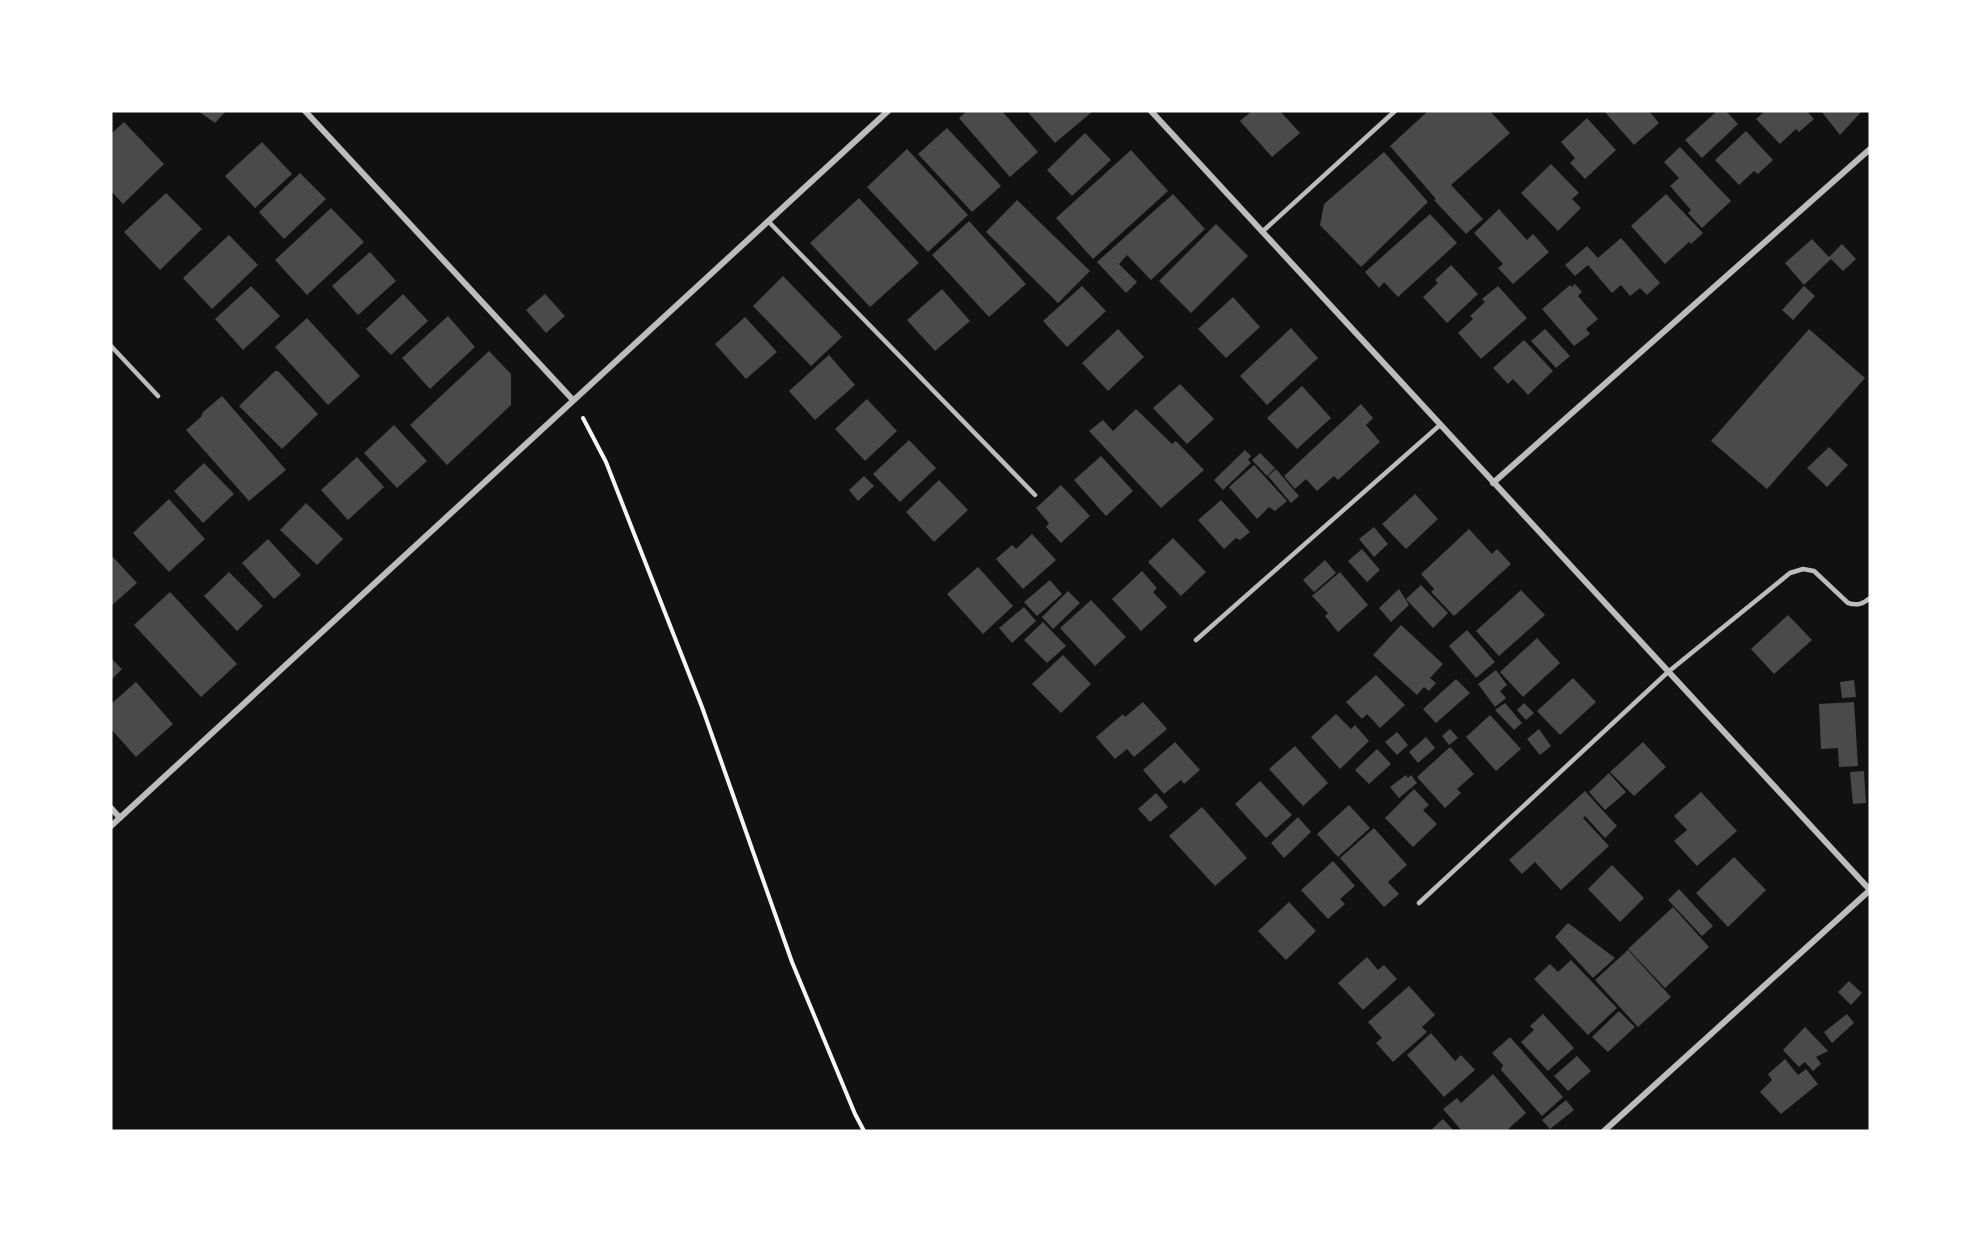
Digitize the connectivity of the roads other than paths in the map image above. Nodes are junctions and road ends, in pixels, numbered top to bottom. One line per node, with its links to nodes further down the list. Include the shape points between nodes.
1 (305, 111): 10 (street)
2 (888, 111): 6 (street)
3 (1151, 111): 7 (street)
4 (1395, 111): 7 (lane)
5 (1870, 149): 12 (street)
6 (768, 221): 10 (street); 13 (lane)
7 (1262, 232): 11 (street)
8 (111, 346): 9 (lane)
9 (158, 396)
10 (573, 400): 18 (street)
11 (1440, 425): 12 (street); 15 (lane)
12 (1493, 483): 16 (street)
13 (1035, 495)
14 (1870, 598): 16 (lane, via 1855,606 1814,571 1790,573)
15 (1196, 640)
16 (1668, 672): 20 (street); 21 (lane)
17 (111, 808): 18 (street)
18 (120, 818): 19 (street)
19 (111, 826)
20 (1870, 890): 22 (street)
21 (1419, 903)
22 (1604, 1131)

